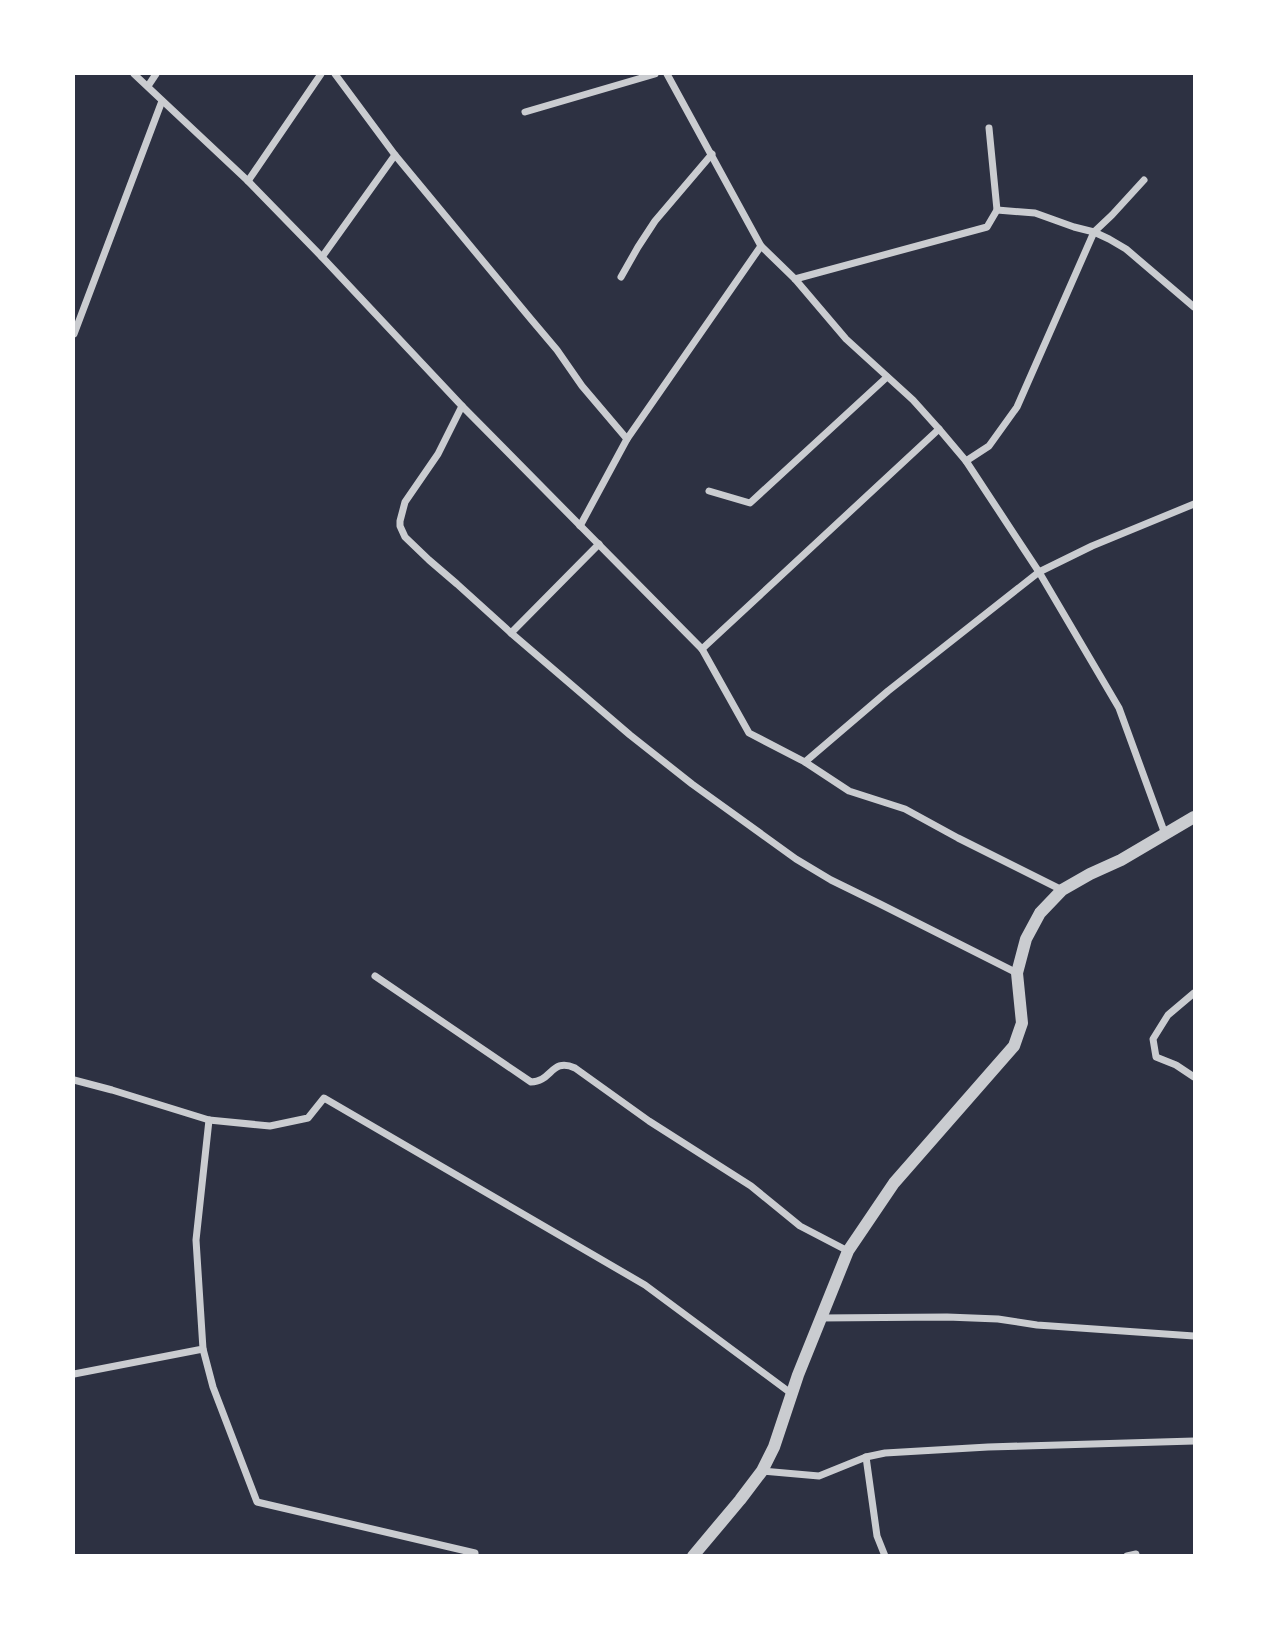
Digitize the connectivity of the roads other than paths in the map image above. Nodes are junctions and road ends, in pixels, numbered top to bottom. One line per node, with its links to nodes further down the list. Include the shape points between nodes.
1 (134, 74): 7 (street)
2 (156, 74): 7 (street)
3 (321, 74): 14 (street)
4 (335, 74): 12 (street)
5 (655, 74): 9 (street)
6 (667, 74): 11 (street)
7 (148, 86): 8 (street)
8 (162, 101): 14 (street); 22 (street)
9 (525, 111)
10 (989, 128): 15 (street)
11 (712, 154): 17 (street); 19 (street, via 655,221)
12 (395, 155): 18 (street); 26 (street)
13 (1144, 180): 16 (street)
14 (248, 181): 18 (street)
15 (997, 210): 16 (street, via 1035,213); 20 (street, via 986,227)
16 (1094, 232): 21 (street, via 1126,249); 27 (street, via 1017,407 989,446)
17 (761, 246): 20 (street); 26 (street)
18 (322, 257): 24 (street)
19 (621, 277)
20 (794, 279): 23 (street, via 846,339)
21 (1195, 307)
22 (74, 334)
23 (887, 377): 25 (street); 28 (street, via 750,503)
24 (462, 406): 30 (street); 33 (street, via 438,454 405,502 400,526 405,537)
25 (939, 429): 27 (street); 34 (street)
26 (627, 439): 30 (street)
27 (966, 461): 32 (street)
28 (709, 491)
29 (1195, 503): 32 (street)
30 (579, 526): 31 (street)
31 (599, 544): 33 (street); 34 (street)
32 (1039, 572): 35 (street); 37 (street, via 1119,708)
33 (511, 633): 39 (street, via 630,735 796,859)
34 (702, 649): 35 (street, via 749,733)
35 (805, 762): 38 (street, via 849,791 905,809)
36 (1195, 817): 37 (street)
37 (1165, 834): 38 (street)
38 (1062, 890): 39 (street, via 1040,913 1026,939)
39 (1017, 973): 45 (street, via 1022,1023 1014,1046 894,1183)
40 (376, 976): 45 (street, via 531,1082 543,1080 560,1065 575,1068 751,1186 800,1226)
41 (1195, 993): 42 (street, via 1168,1015 1153,1039 1156,1057)
42 (1195, 1077)
43 (74, 1080): 44 (street)
44 (209, 1120): 48 (street, via 197,1240); 50 (street, via 270,1126 308,1118 324,1098 645,1285)
45 (848, 1251): 46 (street)
46 (820, 1318): 47 (street, via 998,1319); 50 (street)
47 (1195, 1336)
48 (204, 1349): 49 (street); 55 (street, via 213,1387 257,1502)
49 (74, 1374)
50 (793, 1395): 53 (street)
51 (1195, 1441): 52 (street, via 988,1447)
52 (866, 1457): 53 (street, via 819,1476); 57 (street, via 877,1536)
53 (762, 1471): 56 (street)
54 (1136, 1554): 58 (street)
55 (475, 1556)
56 (693, 1556)
57 (885, 1556)
58 (1127, 1556)

